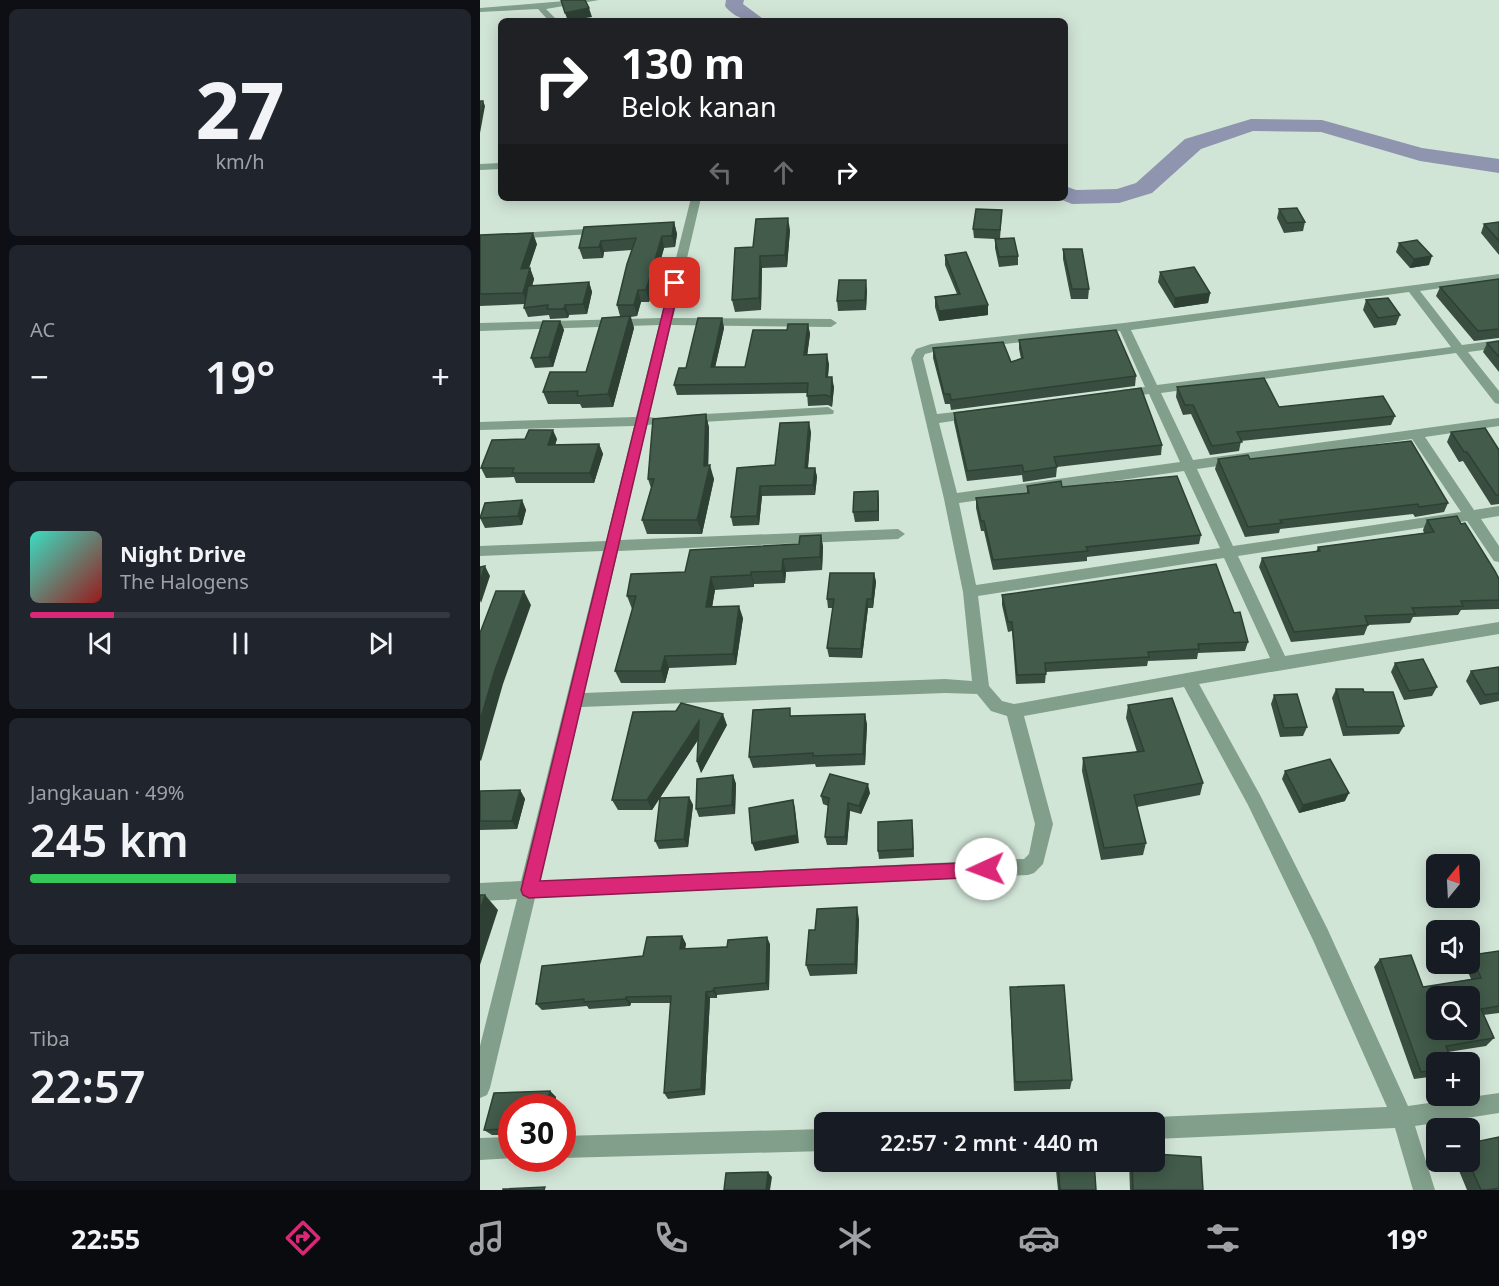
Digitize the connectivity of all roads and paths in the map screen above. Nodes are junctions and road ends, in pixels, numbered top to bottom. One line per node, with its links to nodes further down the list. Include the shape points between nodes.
1 (595, 0): 3 (street)
2 (519, 3): 3 (street); 4 (street)
3 (540, 7): 5 (street)
4 (480, 10)
5 (551, 18)
6 (498, 166): 7 (street)
7 (480, 167)
8 (695, 201): 13 (street, via 684,227)
9 (620, 231): 10 (street)
10 (480, 238)
11 (1499, 277): 12 (street)
12 (1412, 289): 16 (street); 18 (street)
13 (666, 321): 14 (street); 15 (street); 25 (street)
14 (831, 323)
15 (480, 327)
16 (1124, 327): 19 (street); 24 (street, via 924,350 917,358)
17 (1499, 344): 18 (street)
18 (1461, 350): 19 (street); 21 (street)
19 (1155, 390): 20 (street); 29 (street)
20 (1108, 396)
21 (1499, 400)
22 (828, 411): 25 (street)
23 (992, 411): 24 (street)
24 (933, 419): 30 (street)
25 (643, 421): 27 (street); 34 (street)
26 (1499, 422): 28 (street)
27 (480, 426)
28 (1416, 435): 29 (street); 32 (street)
29 (1188, 464): 30 (street); 36 (street)
30 (951, 499): 38 (street)
31 (1499, 512): 32 (street)
32 (1471, 516): 36 (street); 37 (street)
33 (898, 534): 34 (street)
34 (613, 547): 35 (street); 43 (street)
35 (480, 551)
36 (1228, 552): 38 (street); 40 (street)
37 (1499, 557)
38 (970, 592): 42 (street)
39 (1499, 628): 40 (street)
40 (1280, 663): 41 (street)
41 (1188, 680): 44 (street); 49 (street, via 1254,800 1320,934)
42 (981, 687): 43 (street); 44 (street, via 997,706)
43 (575, 700): 45 (street)
44 (1014, 711): 45 (street, via 1044,824 1037,858 1028,867)
45 (529, 890): 46 (street); 47 (street)
46 (480, 892)
47 (480, 1088)
48 (1499, 1103): 49 (street)
49 (1402, 1118): 50 (street); 55 (street)
50 (1165, 1128)
51 (814, 1140): 52 (street)
52 (576, 1147)
53 (498, 1148): 54 (street)
54 (480, 1149)
55 (1424, 1190)

